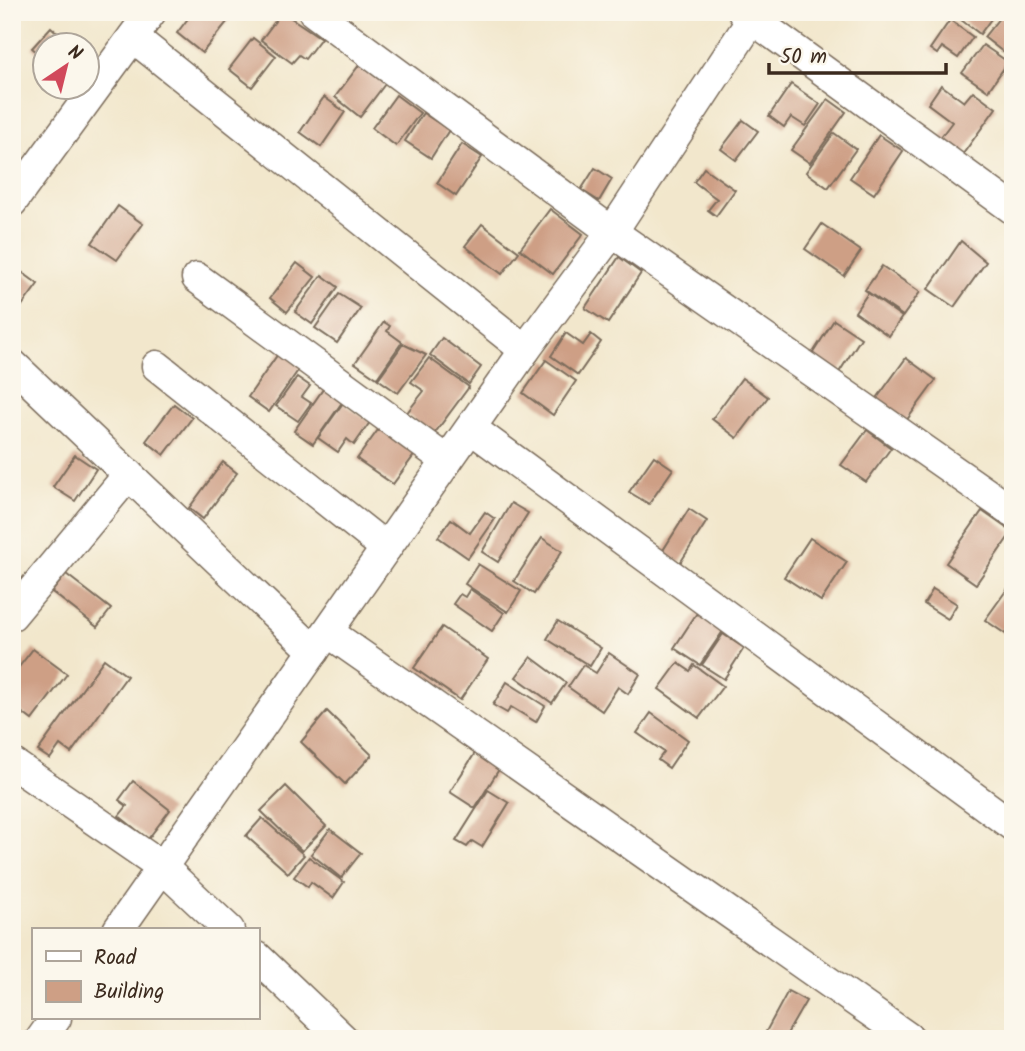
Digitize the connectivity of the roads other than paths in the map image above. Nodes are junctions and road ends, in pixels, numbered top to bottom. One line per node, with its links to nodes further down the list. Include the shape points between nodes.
1 (151, 12): 4 (street)
2 (314, 12): 7 (street)
3 (751, 14): 6 (street); 7 (street)
4 (133, 37): 5 (street); 9 (street)
5 (12, 202)
6 (1013, 209)
7 (612, 232): 9 (street); 15 (street)
8 (197, 278): 13 (street)
9 (525, 350): 12 (street)
10 (12, 364): 14 (street)
11 (157, 366): 16 (street)
12 (472, 429): 13 (street); 20 (street)
13 (447, 461): 16 (street)
14 (129, 474): 17 (street); 18 (street)
15 (1013, 512)
16 (386, 548): 18 (street)
17 (12, 615)
18 (321, 642): 21 (street); 28 (street)
19 (12, 763): 21 (street)
20 (1013, 826)
21 (161, 866): 22 (street); 23 (street)
22 (119, 928)
23 (227, 928)
24 (259, 959): 27 (street)
25 (55, 1020): 26 (street)
26 (41, 1039)
27 (343, 1039)
28 (910, 1039)

